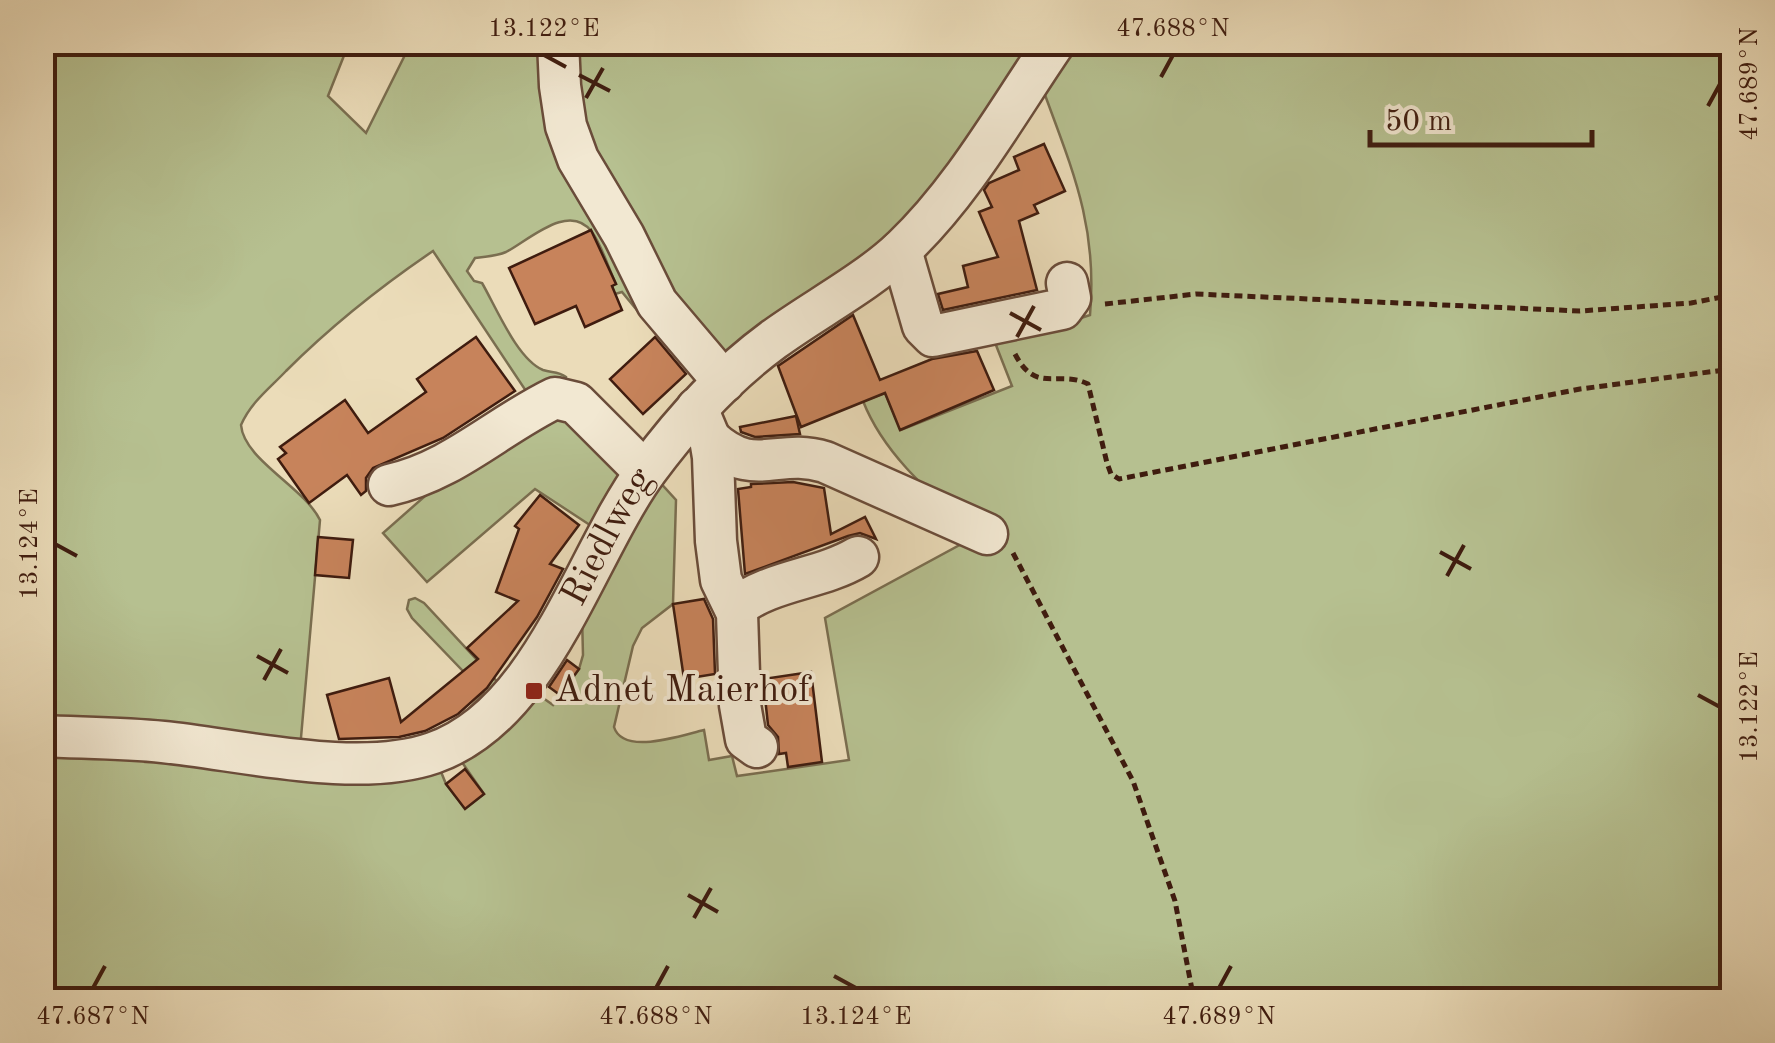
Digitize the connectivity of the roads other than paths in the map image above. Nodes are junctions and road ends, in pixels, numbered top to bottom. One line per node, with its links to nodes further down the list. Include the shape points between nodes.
1 (558, 42): 5 (street, via 564,113 578,159)
2 (1055, 42): 3 (street, Riedlweg, via 956,187)
3 (901, 250): 4 (street, via 933,336 1001,322); 5 (street, Riedlweg, via 770,342)
4 (1064, 296)
5 (710, 410): 6 (street, Riedlweg); 8 (street, via 732,456 743,461 798,456 825,462); 10 (street, via 719,571)
6 (645, 472): 7 (street, via 576,403 555,398 443,467); 11 (street, Riedlweg, via 517,687 459,742 381,763)
7 (388, 485)
8 (986, 534)
9 (858, 557): 10 (street, via 762,590)
10 (735, 608): 12 (street, via 740,704 746,739)
11 (42, 736)
12 (757, 747)

